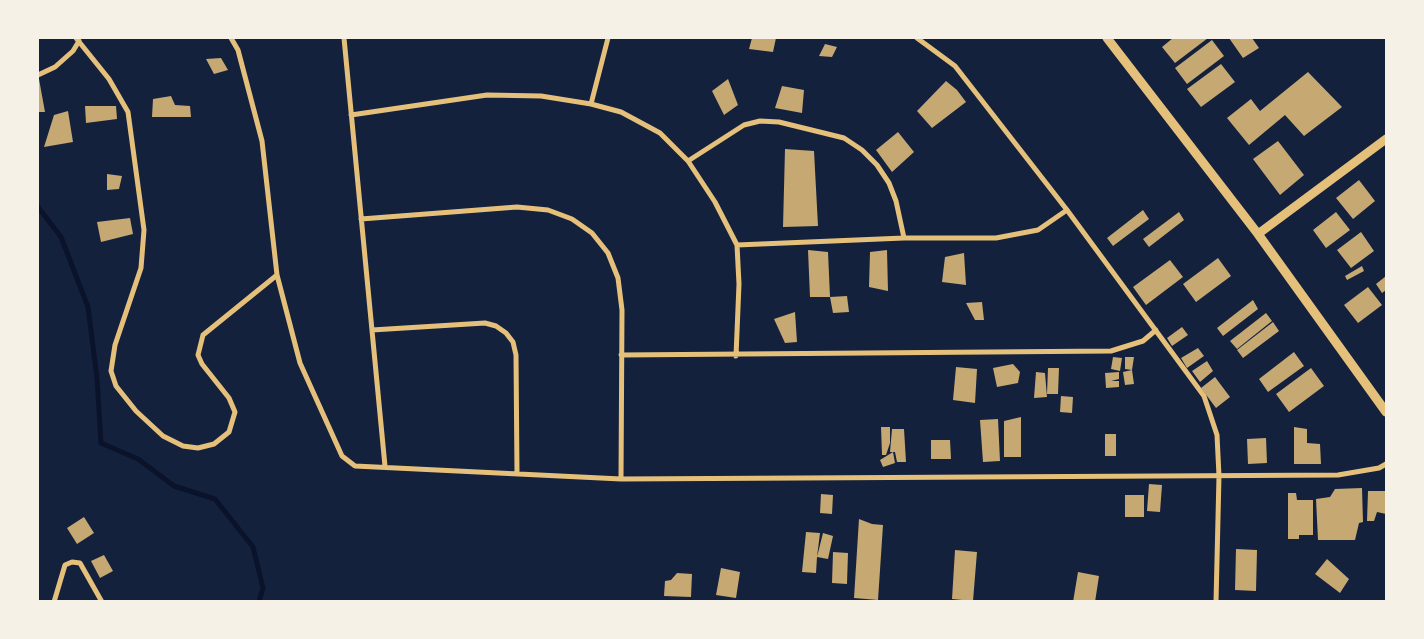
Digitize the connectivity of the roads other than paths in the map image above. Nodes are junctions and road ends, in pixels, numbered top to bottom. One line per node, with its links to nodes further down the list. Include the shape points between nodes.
1 (231, 38): 17 (street, via 238,50 262,140)
2 (344, 38): 9 (street)
3 (608, 38): 8 (street)
4 (917, 38): 12 (street, via 955,66)
5 (1107, 38): 14 (street)
6 (77, 39): 7 (street, via 73,51 55,67); 17 (street, via 120,95 128,112 144,230 141,268 115,345 111,371 116,386 136,411 163,436 184,446 198,448 214,444 229,432 235,412 229,398 202,364 198,355 199,345 203,335)
7 (38, 74)
8 (591, 104): 9 (street, via 541,96 488,95); 11 (street, via 621,112 660,133)
9 (351, 115): 13 (street)
10 (1386, 139): 14 (street)
11 (688, 162): 15 (street, via 744,125 760,121 779,122 844,138 862,150 889,183); 16 (street, via 715,202)
12 (1067, 210): 15 (street, via 1038,230 996,238); 19 (street)
13 (361, 219): 18 (street); 20 (street, via 517,207 548,210 572,219 592,233 608,253 618,278 622,310)
14 (1258, 234): 22 (street)
15 (904, 238): 16 (street)
16 (737, 245): 21 (street)
17 (278, 274): 24 (street, via 300,363 342,456 355,466)
18 (372, 330): 24 (street); 25 (street, via 485,323 506,333 513,342 516,355)
19 (1156, 330): 21 (street, via 1143,341 1111,351); 26 (street, via 1204,396 1217,436)
20 (621, 356): 21 (street); 27 (street)
21 (736, 356)
22 (1386, 412)
23 (1386, 464): 26 (street, via 1338,475)
24 (385, 466): 25 (street)
25 (517, 473): 27 (street)
26 (1219, 476): 27 (street); 30 (street)
27 (621, 479)
28 (54, 602): 29 (street, via 65,565 72,562 80,563)
29 (102, 602)
30 (1216, 602)

